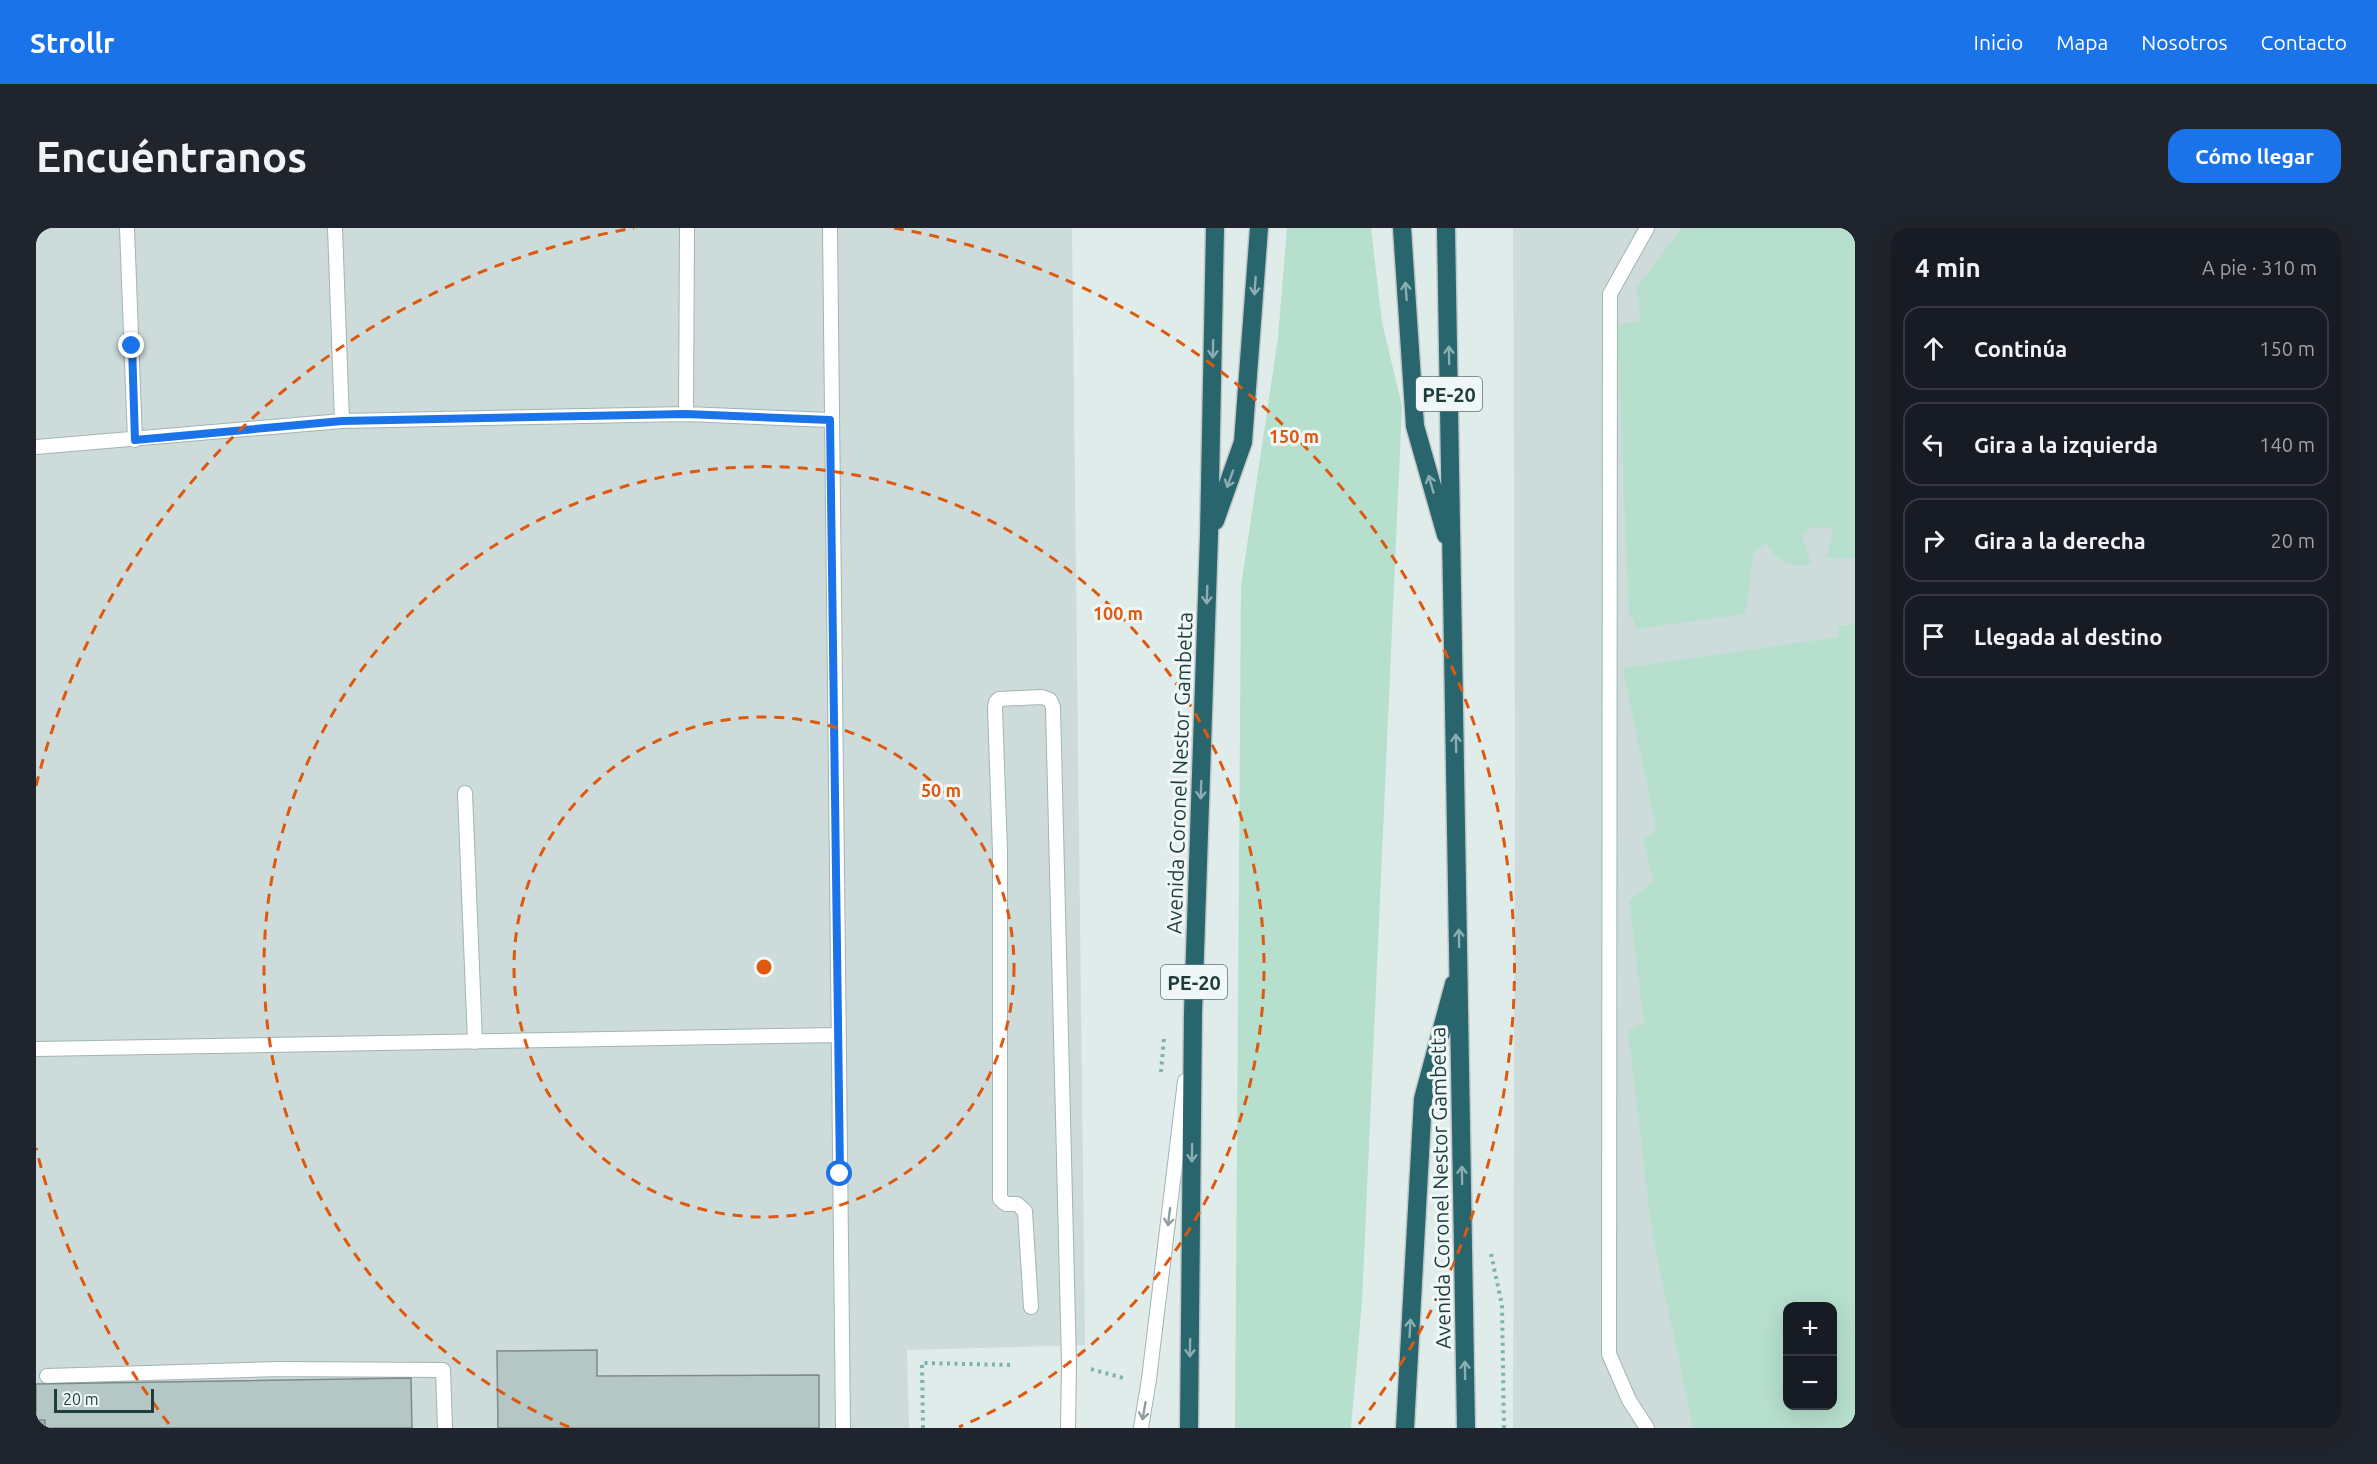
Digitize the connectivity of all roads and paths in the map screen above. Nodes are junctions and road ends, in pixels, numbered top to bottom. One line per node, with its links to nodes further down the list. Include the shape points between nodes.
1 (127, 228): 13 (lane)
2 (334, 228): 12 (lane)
3 (687, 228): 10 (lane)
4 (830, 228): 11 (lane)
5 (1215, 228): 15 (highway, Avenida Coronel Nestor Gambetta / PE-20, one-way to 15)
6 (1259, 228): 15 (highway, one-way to 15, via 1243,442)
7 (1402, 228): 16 (highway, one-way to 7, via 1415,426)
8 (1446, 228): 16 (highway, Avenida Coronel Nestor Gambetta / PE-20, one-way to 8)
9 (1647, 228): 36 (lane, via 1610,294 1609,1354 1629,1400)
10 (686, 414): 11 (lane); 12 (lane)
11 (830, 420): 20 (lane)
12 (342, 421): 13 (lane)
13 (135, 440): 14 (lane)
14 (36, 447)
15 (1209, 536): 19 (highway, Avenida Coronel Nestor Gambetta / PE-20, one-way to 19)
16 (1453, 560): 18 (highway, Avenida Coronel Nestor Gambetta / PE-20, one-way to 16)
17 (465, 793): 21 (lane)
18 (1460, 962): 34 (highway, one-way to 18, via 1423,1099); 35 (highway, Avenida Coronel Nestor Gambetta / PE-20, one-way to 18)
19 (1193, 1013): 32 (lane, one-way to 32); 33 (highway, Avenida Coronel Nestor Gambetta / PE-20, one-way to 33)
20 (838, 1035): 21 (lane); 29 (lane)
21 (475, 1042): 22 (lane)
22 (36, 1049)
23 (1031, 1307): 31 (lane, via 1025,1211 1000,1199 1000,852 995,708 999,699 1042,697 1050,700 1053,707)
24 (1012, 1365): 30 (path, via 922,1363)
25 (1087, 1368): 27 (path)
26 (47, 1376): 28 (lane, via 279,1369 443,1370)
27 (1134, 1381)
28 (445, 1428)
29 (843, 1428)
30 (923, 1428)
31 (1068, 1428)
32 (1141, 1428)
33 (1189, 1428)
34 (1405, 1428)
35 (1466, 1428)
36 (1647, 1428)

